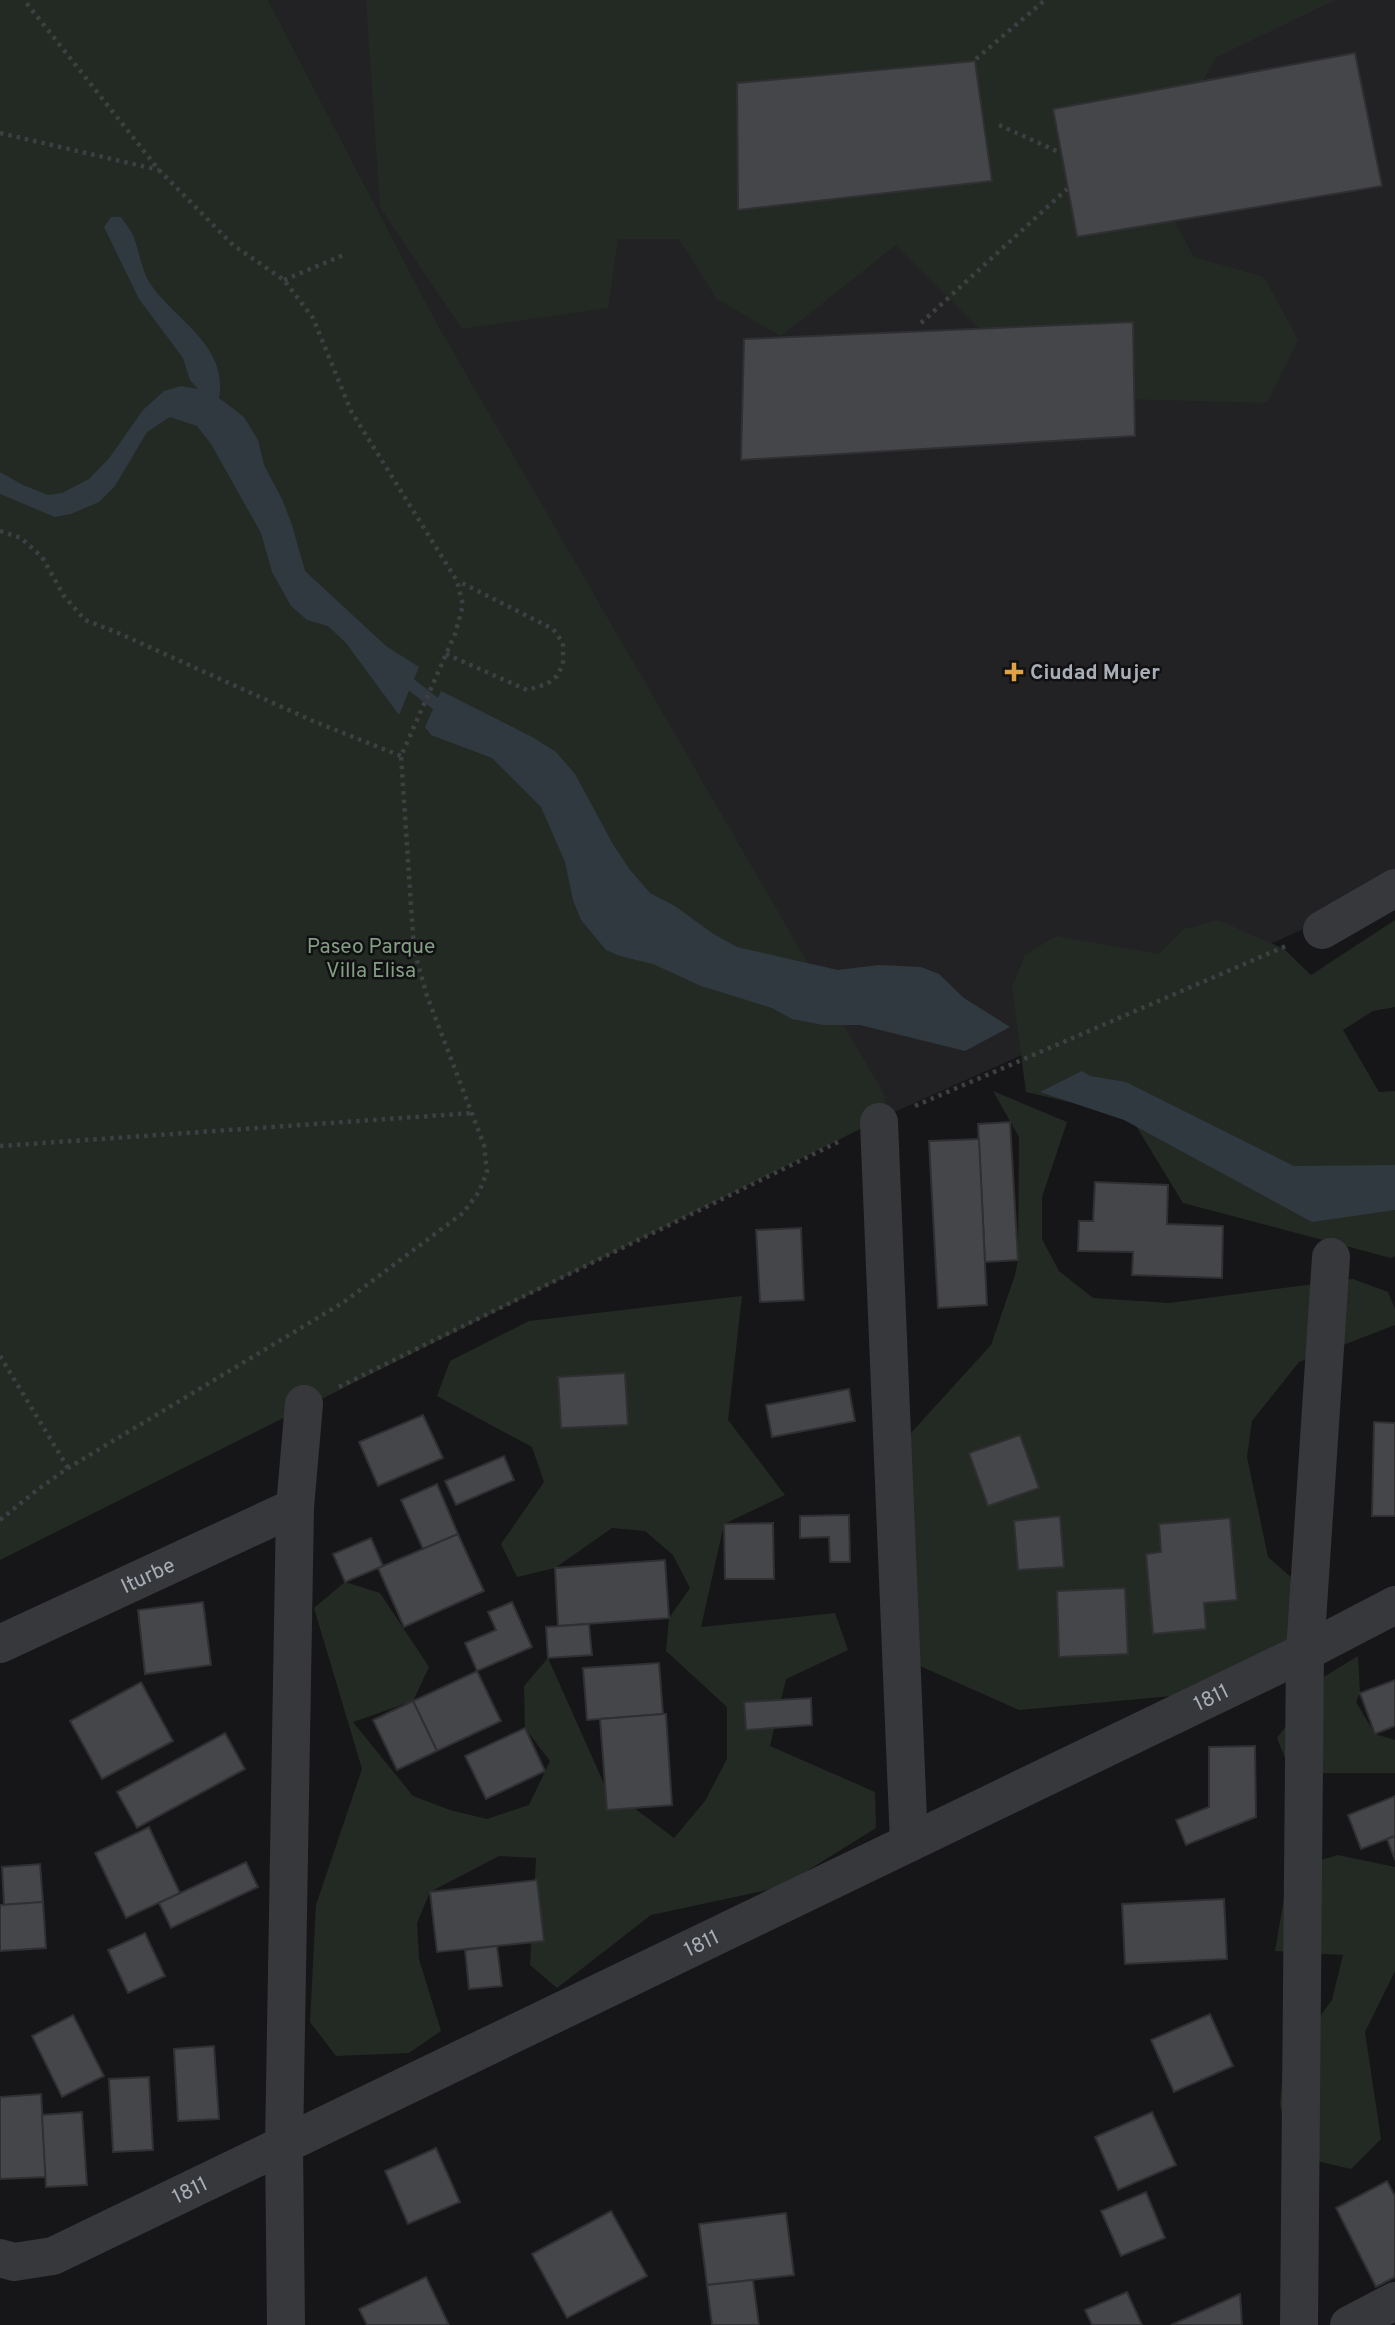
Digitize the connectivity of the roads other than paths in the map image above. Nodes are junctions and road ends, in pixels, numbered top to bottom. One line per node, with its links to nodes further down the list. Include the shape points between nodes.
1 (1395, 888): 2 (street)
2 (1322, 930)
3 (879, 1122): 10 (street)
4 (1331, 1257): 9 (street)
5 (304, 1404): 6 (street)
6 (295, 1507): 8 (street, Iturbe); 11 (street)
7 (1395, 1605): 9 (street, 1811)
8 (0, 1644)
9 (1304, 1652): 10 (street, 1811); 15 (street)
10 (909, 1843): 11 (street, 1811)
11 (285, 2145): 12 (street, 1811, via 53,2256 14,2262); 14 (street)
12 (0, 2258)
13 (1395, 2301): 16 (street)
14 (286, 2325)
15 (1299, 2325)
16 (1349, 2325)

